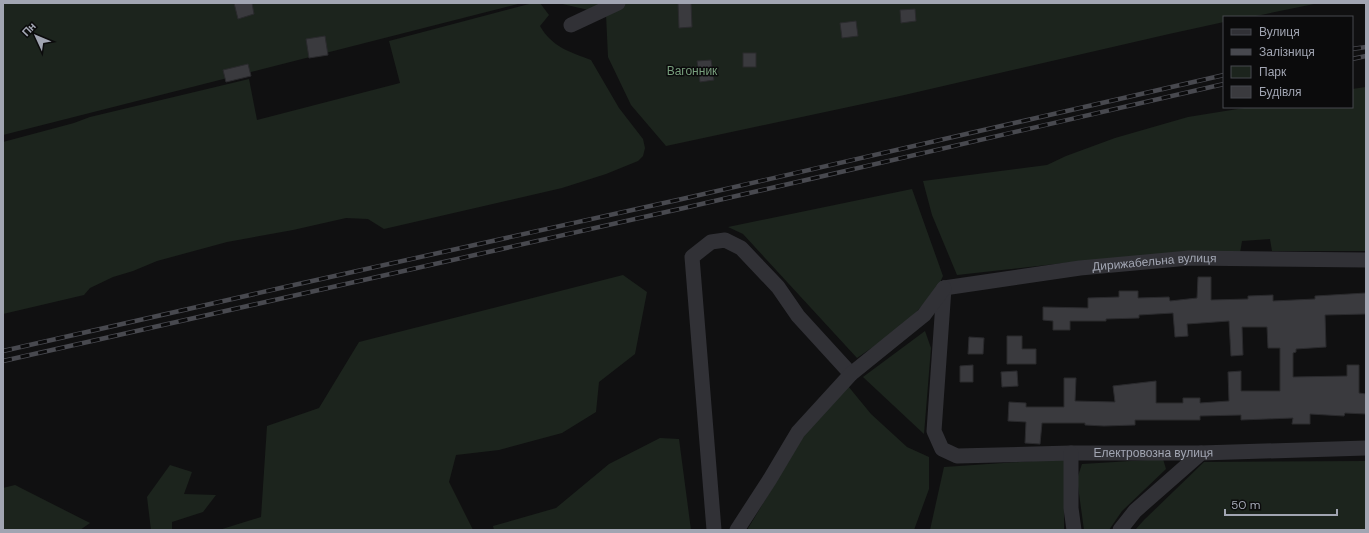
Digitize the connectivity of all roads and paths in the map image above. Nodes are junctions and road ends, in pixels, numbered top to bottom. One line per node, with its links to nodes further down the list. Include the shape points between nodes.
1 (618, 3): 2 (street)
2 (571, 25)
3 (1366, 260): 4 (street, Дирижабельна вулиця, via 1189,258 1080,268)
4 (944, 288): 5 (street, via 924,316); 7 (street, Електровозна вулиця, via 934,431 942,449 957,456)
5 (851, 374): 9 (street, via 798,316 778,287 741,248 725,240 711,242 692,257); 10 (street, via 798,432)
6 (1366, 448): 8 (street, Електровозна вулиця)
7 (1071, 453): 8 (street, Електровозна вулиця); 11 (street, via 1071,508)
8 (1201, 453): 12 (street, via 1135,511)
9 (714, 530)
10 (737, 530)
11 (1074, 530)
12 (1120, 530)

